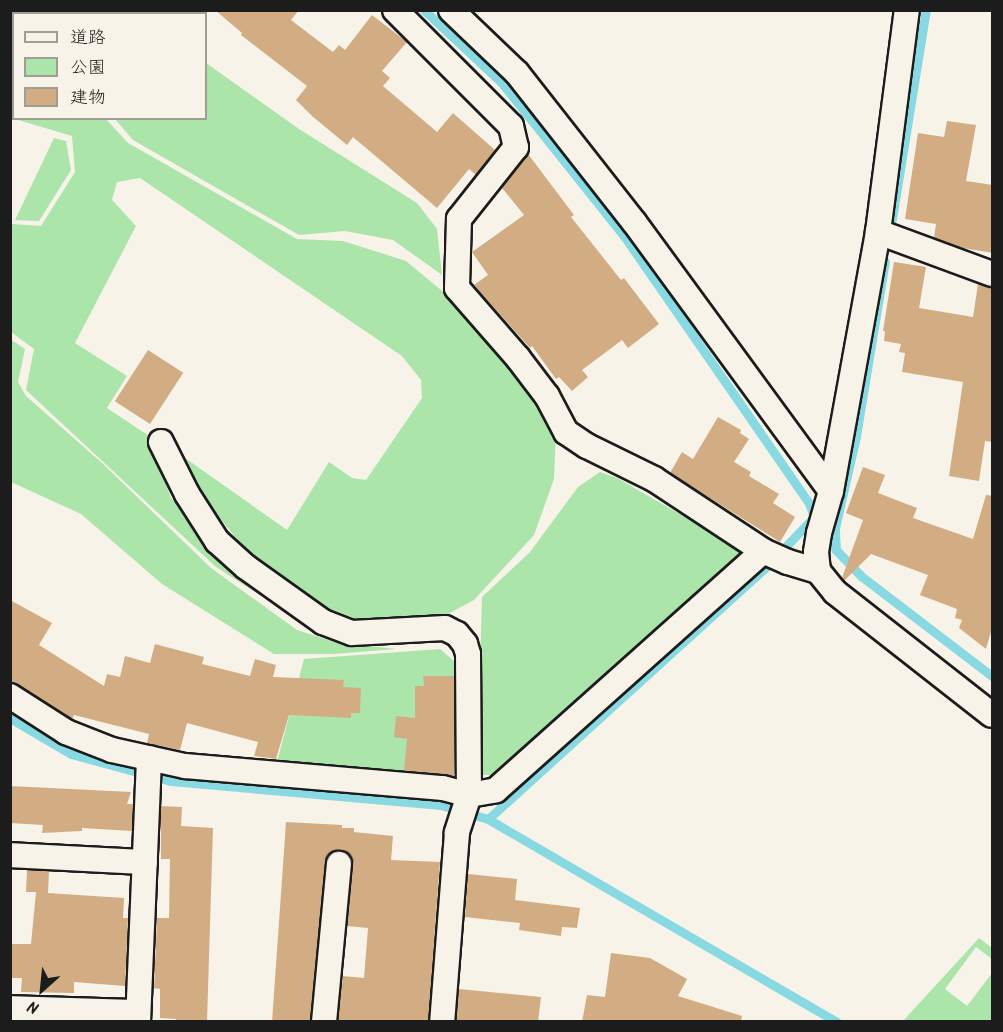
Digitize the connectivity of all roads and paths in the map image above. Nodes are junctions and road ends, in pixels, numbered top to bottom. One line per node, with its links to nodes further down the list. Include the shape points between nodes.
1 (395, 10): 8 (street, via 511,126 516,147 459,219 457,288 524,365 547,396 566,432 654,479)
2 (451, 10): 7 (street, via 517,73 633,222)
3 (907, 10): 4 (street)
4 (878, 232): 5 (street); 7 (street)
5 (993, 274)
6 (161, 441): 13 (street, via 187,494 217,541 246,567 323,622 352,633 434,627 457,634 468,654)
7 (831, 491): 9 (street, via 816,552)
8 (774, 556): 9 (street); 13 (street, via 496,790)
9 (818, 570): 11 (street, via 835,592)
10 (10, 696): 12 (street, via 66,732 112,750)
11 (993, 715)
12 (148, 771): 13 (street, via 185,766 443,788); 15 (street)
13 (466, 806): 20 (street)
14 (10, 855): 15 (street)
15 (145, 862): 18 (street)
16 (339, 864): 19 (street)
17 (10, 1008): 18 (street)
18 (138, 1017)
19 (324, 1022)
20 (442, 1022)

